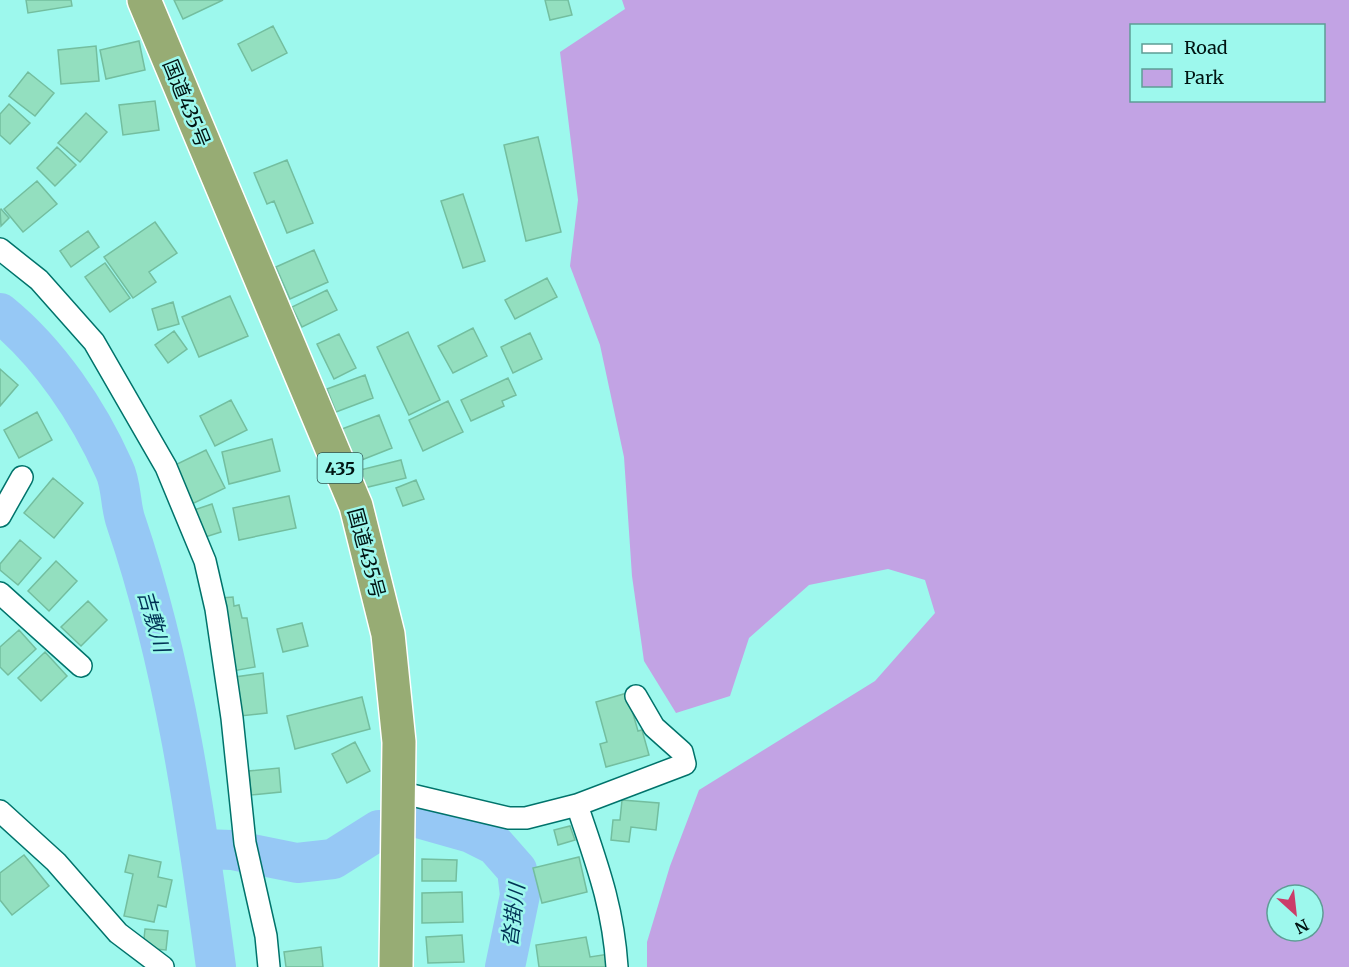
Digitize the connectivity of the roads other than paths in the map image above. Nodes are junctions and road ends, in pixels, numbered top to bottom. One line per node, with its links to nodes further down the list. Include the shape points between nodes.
1 (144, 0): 8 (highway, 国道435号 / 435, via 356,506 388,634 399,742)
2 (0, 249): 12 (street, via 39,280 94,342 166,467 205,561 231,708 245,843)
3 (22, 477): 4 (street)
4 (0, 516)
5 (0, 593): 6 (street)
6 (81, 666)
7 (636, 696): 9 (street, via 654,727 682,752 685,764)
8 (399, 792): 9 (street, via 509,818 526,818); 13 (highway, 国道435号 / 435)
9 (577, 805): 14 (street, via 608,898)
10 (0, 811): 11 (street, via 56,862 118,933)
11 (163, 967)
12 (269, 967)
13 (396, 967)
14 (617, 967)

